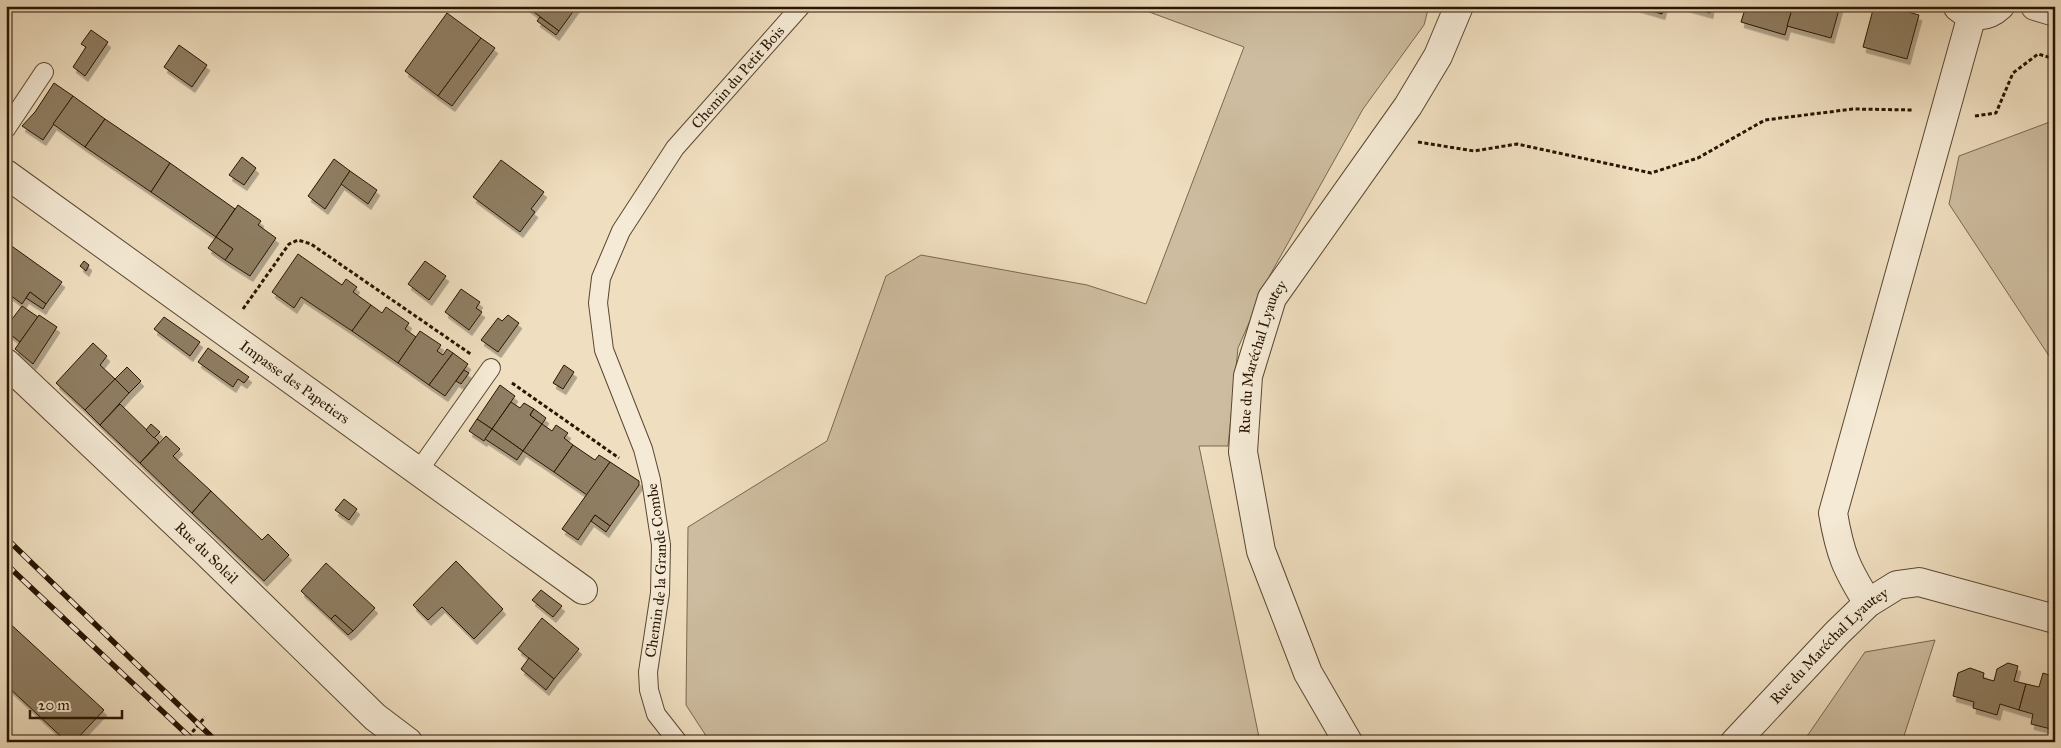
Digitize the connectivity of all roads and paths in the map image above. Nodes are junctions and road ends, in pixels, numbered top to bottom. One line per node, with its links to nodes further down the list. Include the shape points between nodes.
1 (801, 6): 12 (lane, Chemin du Petit Bois)
2 (1459, 6): 11 (street, Rue du Maréchal Lyautey, via 1438,56)
3 (2000, 6): 5 (street, via 1992,13)
4 (2035, 6): 6 (street)
5 (1964, 11): 9 (street)
6 (2055, 12)
7 (2055, 58): 9 (path, via 2038,54 2013,73 1996,113 1973,116)
8 (44, 72): 10 (lane)
9 (1945, 111): 11 (path, via 1853,110 1765,120 1698,158 1651,173 1518,144 1474,151); 20 (street, via 1833,513 1846,568)
10 (6, 129)
11 (1388, 136): 26 (street, Rue du Maréchal Lyautey, via 1272,298 1248,376 1243,452 1261,551 1308,674)
12 (675, 148): 18 (lane, Chemin de la Grande Combe, via 621,231 600,278 598,303 604,350 643,448)
13 (6, 174): 14 (street, Impasse des Papetiers)
14 (226, 335): 16 (path, via 289,244 298,240 311,244); 17 (street, Impasse des Papetiers)
15 (6, 363): 24 (street, Rue du Soleil, via 375,717)
16 (491, 368): 17 (lane); 18 (path)
17 (419, 470): 19 (street, Impasse des Papetiers)
18 (650, 480): 25 (lane, Chemin de la Grande Combe, via 661,545 660,593 648,672 649,690 656,714)
19 (583, 590)
20 (1868, 603): 21 (street, Rue du Maréchal Lyautey, via 1897,585 1919,582); 27 (street, Rue du Maréchal Lyautey)
21 (2055, 619)
22 (205, 716): 23 (path)
23 (184, 742)
24 (408, 742)
25 (678, 742)
26 (1348, 742)
27 (1735, 742)

